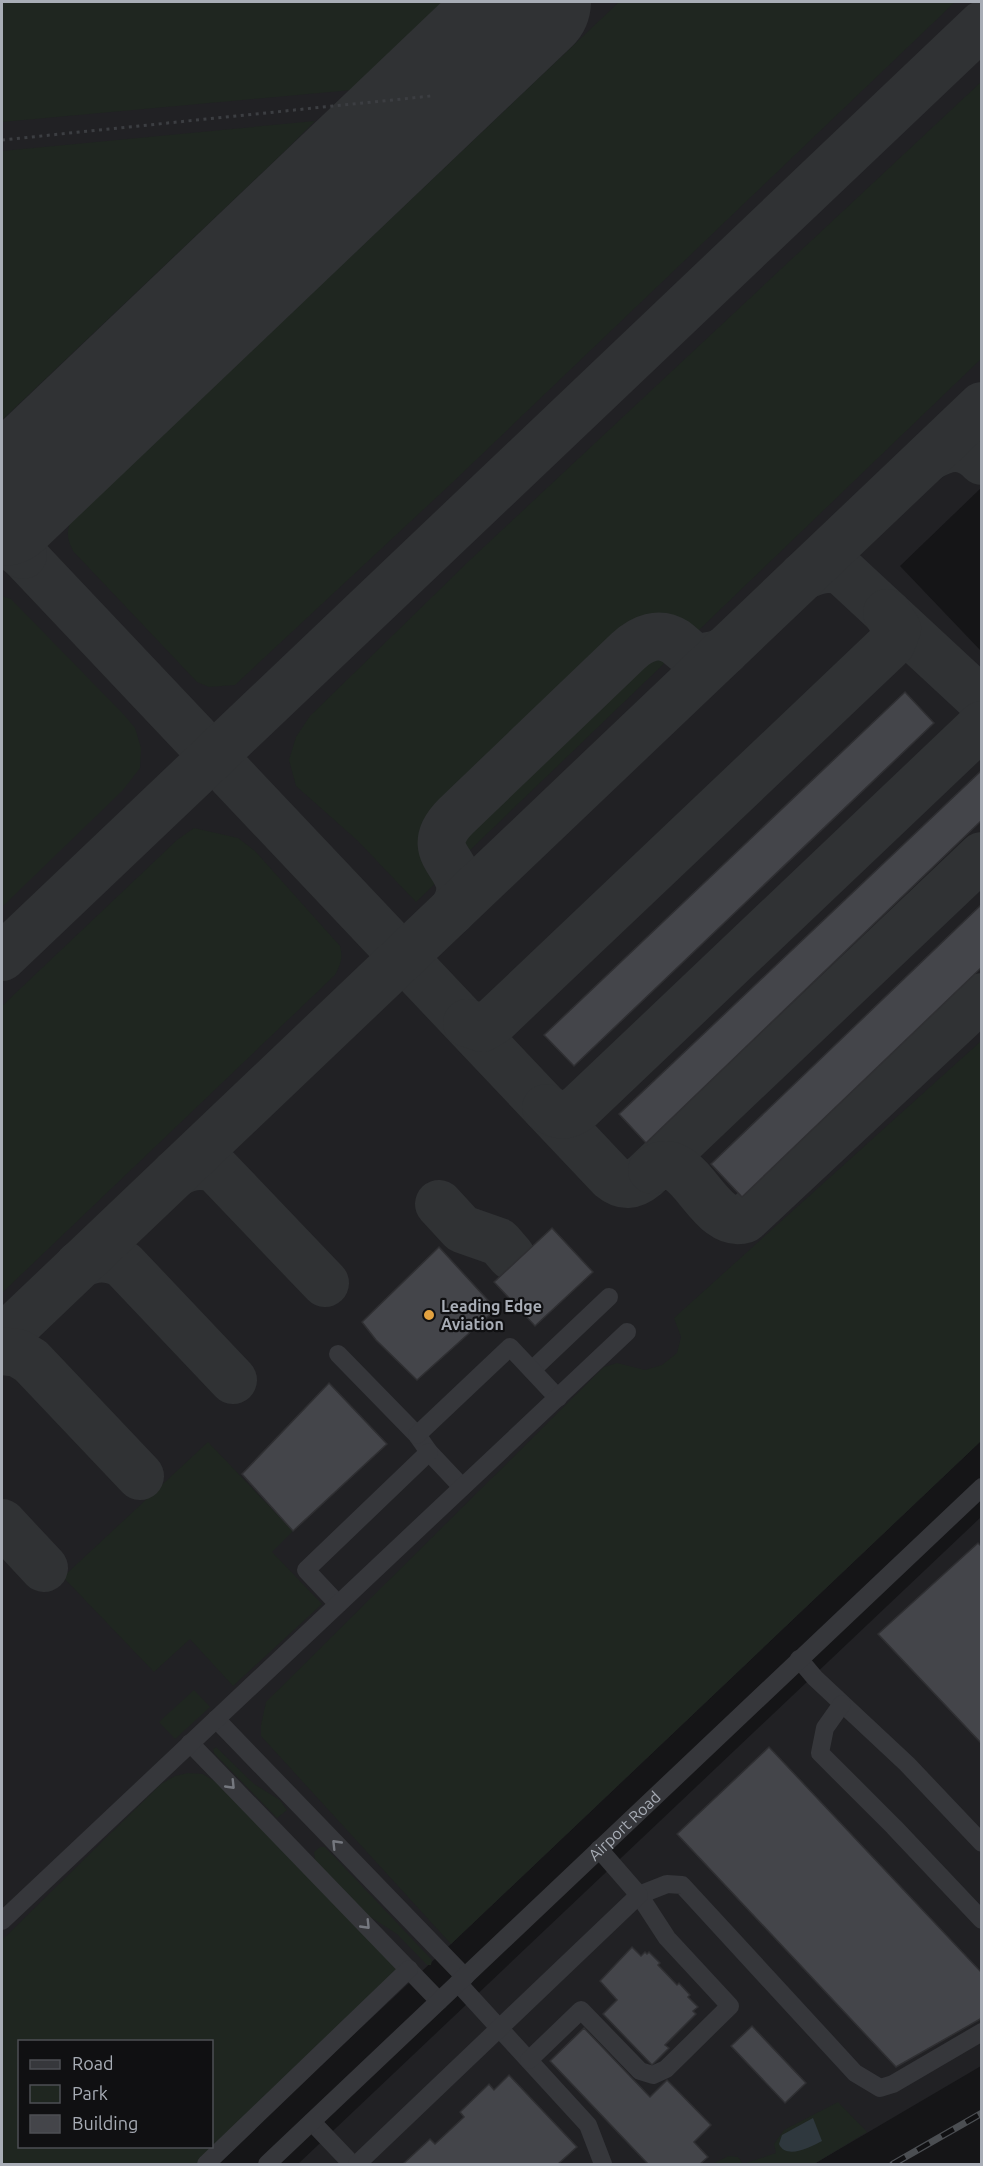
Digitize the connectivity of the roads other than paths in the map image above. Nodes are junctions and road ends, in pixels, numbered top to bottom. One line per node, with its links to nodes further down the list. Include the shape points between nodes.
1 (609, 1297): 4 (street)
2 (627, 1332): 5 (street)
3 (338, 1354): 6 (street)
4 (532, 1370): 5 (street); 6 (street, via 510,1347)
5 (558, 1398): 8 (street)
6 (417, 1436): 7 (street)
7 (429, 1452): 8 (street); 10 (street, via 306,1570)
8 (462, 1487): 10 (street)
9 (981, 1487): 11 (street, Airport Road)
10 (338, 1604): 13 (street)
11 (799, 1659): 12 (street); 16 (street, Airport Road)
12 (842, 1704): 15 (street, via 907,1764); 18 (street, via 825,1728 820,1753)
13 (216, 1719): 14 (street); 21 (street, one-way to 13)
14 (190, 1743): 19 (street); 20 (street, one-way to 20)
15 (981, 1843)
16 (599, 1849): 17 (street); 21 (street, Airport Road)
17 (639, 1895): 23 (street); 24 (street, via 667,1884 682,1885 855,2073 880,2088); 25 (street, via 667,1938 730,2006 666,2069 653,2075 640,2071 581,2010)
18 (981, 1920)
19 (2, 1921)
20 (409, 1969): 22 (street); 27 (street)
21 (461, 1980): 22 (street, Airport Road); 23 (street)
22 (440, 2001): 26 (street, Airport Road)
23 (500, 2028): 25 (street); 30 (street)
24 (981, 2032)
25 (529, 2060): 31 (street, via 588,2125)
26 (312, 2122): 28 (street, Airport Road); 29 (street)
27 (206, 2164)
28 (267, 2164)
29 (352, 2164)
30 (357, 2164)
31 (603, 2164)

